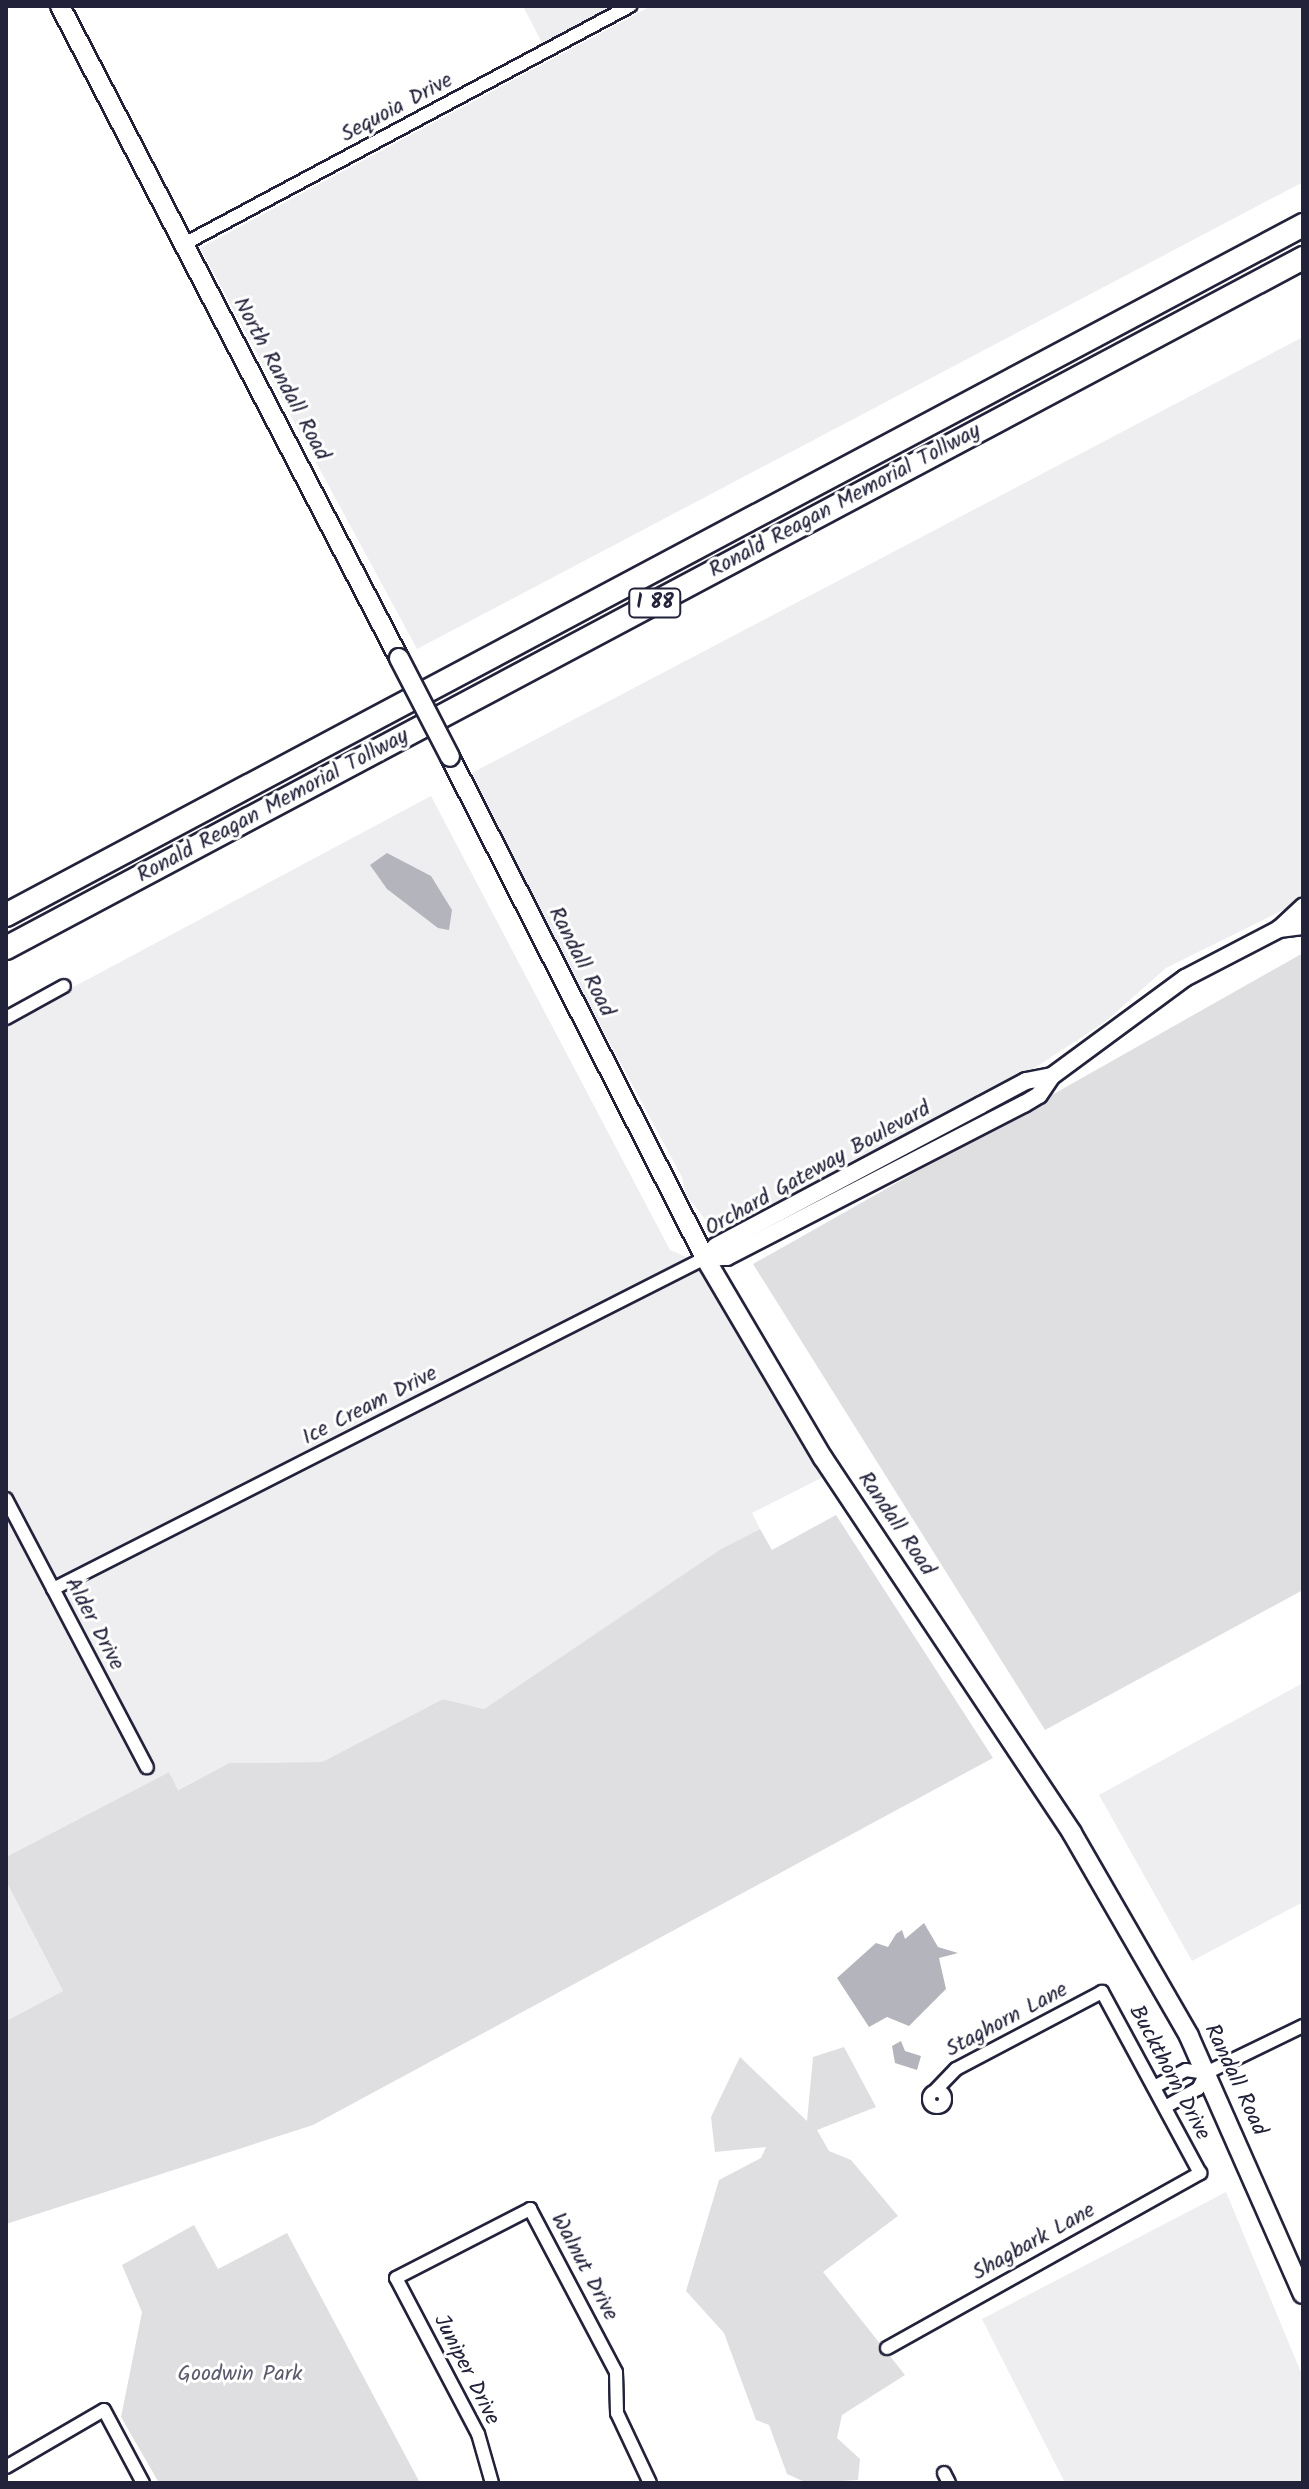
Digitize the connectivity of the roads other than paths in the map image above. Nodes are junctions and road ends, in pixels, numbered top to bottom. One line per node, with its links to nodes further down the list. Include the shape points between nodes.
1 (60, 6): 4 (main road, North Randall Road)
2 (630, 6): 4 (street, Sequoia Drive)
3 (1303, 225): 8 (highway, Ronald Reagan Memorial Tollway / I 88)
4 (184, 244): 6 (main road, North Randall Road, bridge)
5 (1303, 258): 11 (highway, Ronald Reagan Memorial Tollway / I 88)
6 (455, 765): 14 (main road, Randall Road)
7 (1303, 907): 10 (street, Orchard Gateway Boulevard)
8 (6, 915)
9 (1303, 926): 10 (street, Orchard Gateway Boulevard)
10 (1279, 929): 14 (street, Orchard Gateway Boulevard, via 1185,978 1052,1076 1026,1081 716,1246)
11 (6, 948)
12 (64, 986): 13 (street)
13 (6, 1018)
14 (705, 1258): 16 (street, Ice Cream Drive); 20 (main road, Randall Road, via 823,1458 1072,1833)
15 (6, 1499): 16 (street, Alder Drive)
16 (53, 1589): 17 (street, Alder Drive)
17 (147, 1767)
18 (1102, 1992): 21 (street, Buckthorn Drive); 22 (street, Staghorn Lane, via 956,2069)
19 (1303, 2026): 20 (street)
20 (1206, 2073): 21 (street, via 1186,2070); 23 (street, via 1198,2089); 26 (main road, Randall Road)
21 (1154, 2087): 23 (street, Buckthorn Drive)
22 (936, 2090)
23 (1165, 2107): 24 (street, Buckthorn Drive)
24 (1200, 2173): 27 (street, Shagbark Lane)
25 (396, 2278): 30 (street, Juniper Drive, via 478,2434); 31 (street, Walnut Drive, via 530,2209 616,2372 617,2413)
26 (1303, 2294)
27 (887, 2348)
28 (6, 2467): 29 (street, via 105,2413)
29 (143, 2483)
30 (492, 2483)
31 (650, 2483)

